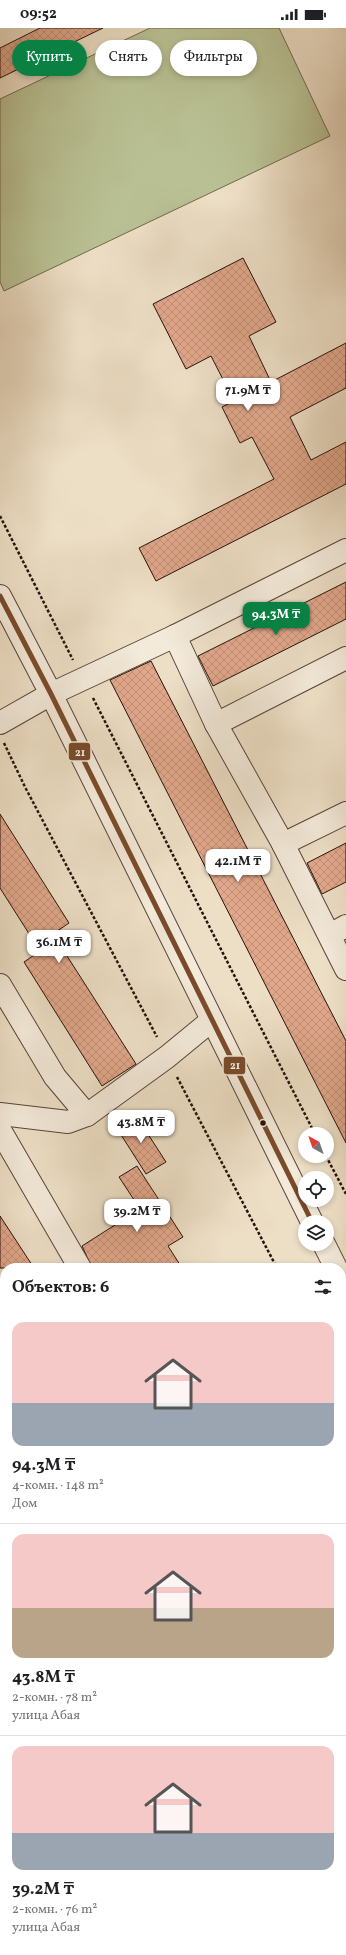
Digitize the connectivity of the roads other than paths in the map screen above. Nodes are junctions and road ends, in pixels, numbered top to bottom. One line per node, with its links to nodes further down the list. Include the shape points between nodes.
1 (346, 550): 3 (street)
2 (3, 608): 5 (street)
3 (176, 636): 5 (street); 6 (street)
4 (346, 658): 6 (street)
5 (51, 694): 7 (street); 13 (street)
6 (216, 724): 9 (street)
7 (2, 733)
8 (346, 813): 9 (street)
9 (283, 844): 10 (street)
10 (338, 931): 11 (street)
11 (346, 969)
12 (0, 985): 15 (street, via 55,1077)
13 (212, 1020): 15 (street, via 167,1057); 17 (street)
14 (0, 1114): 15 (street, via 68,1122)
15 (87, 1115)
16 (0, 1130): 19 (street)
17 (309, 1215)
18 (328, 1251): 20 (street)
19 (77, 1263)
20 (334, 1263)

